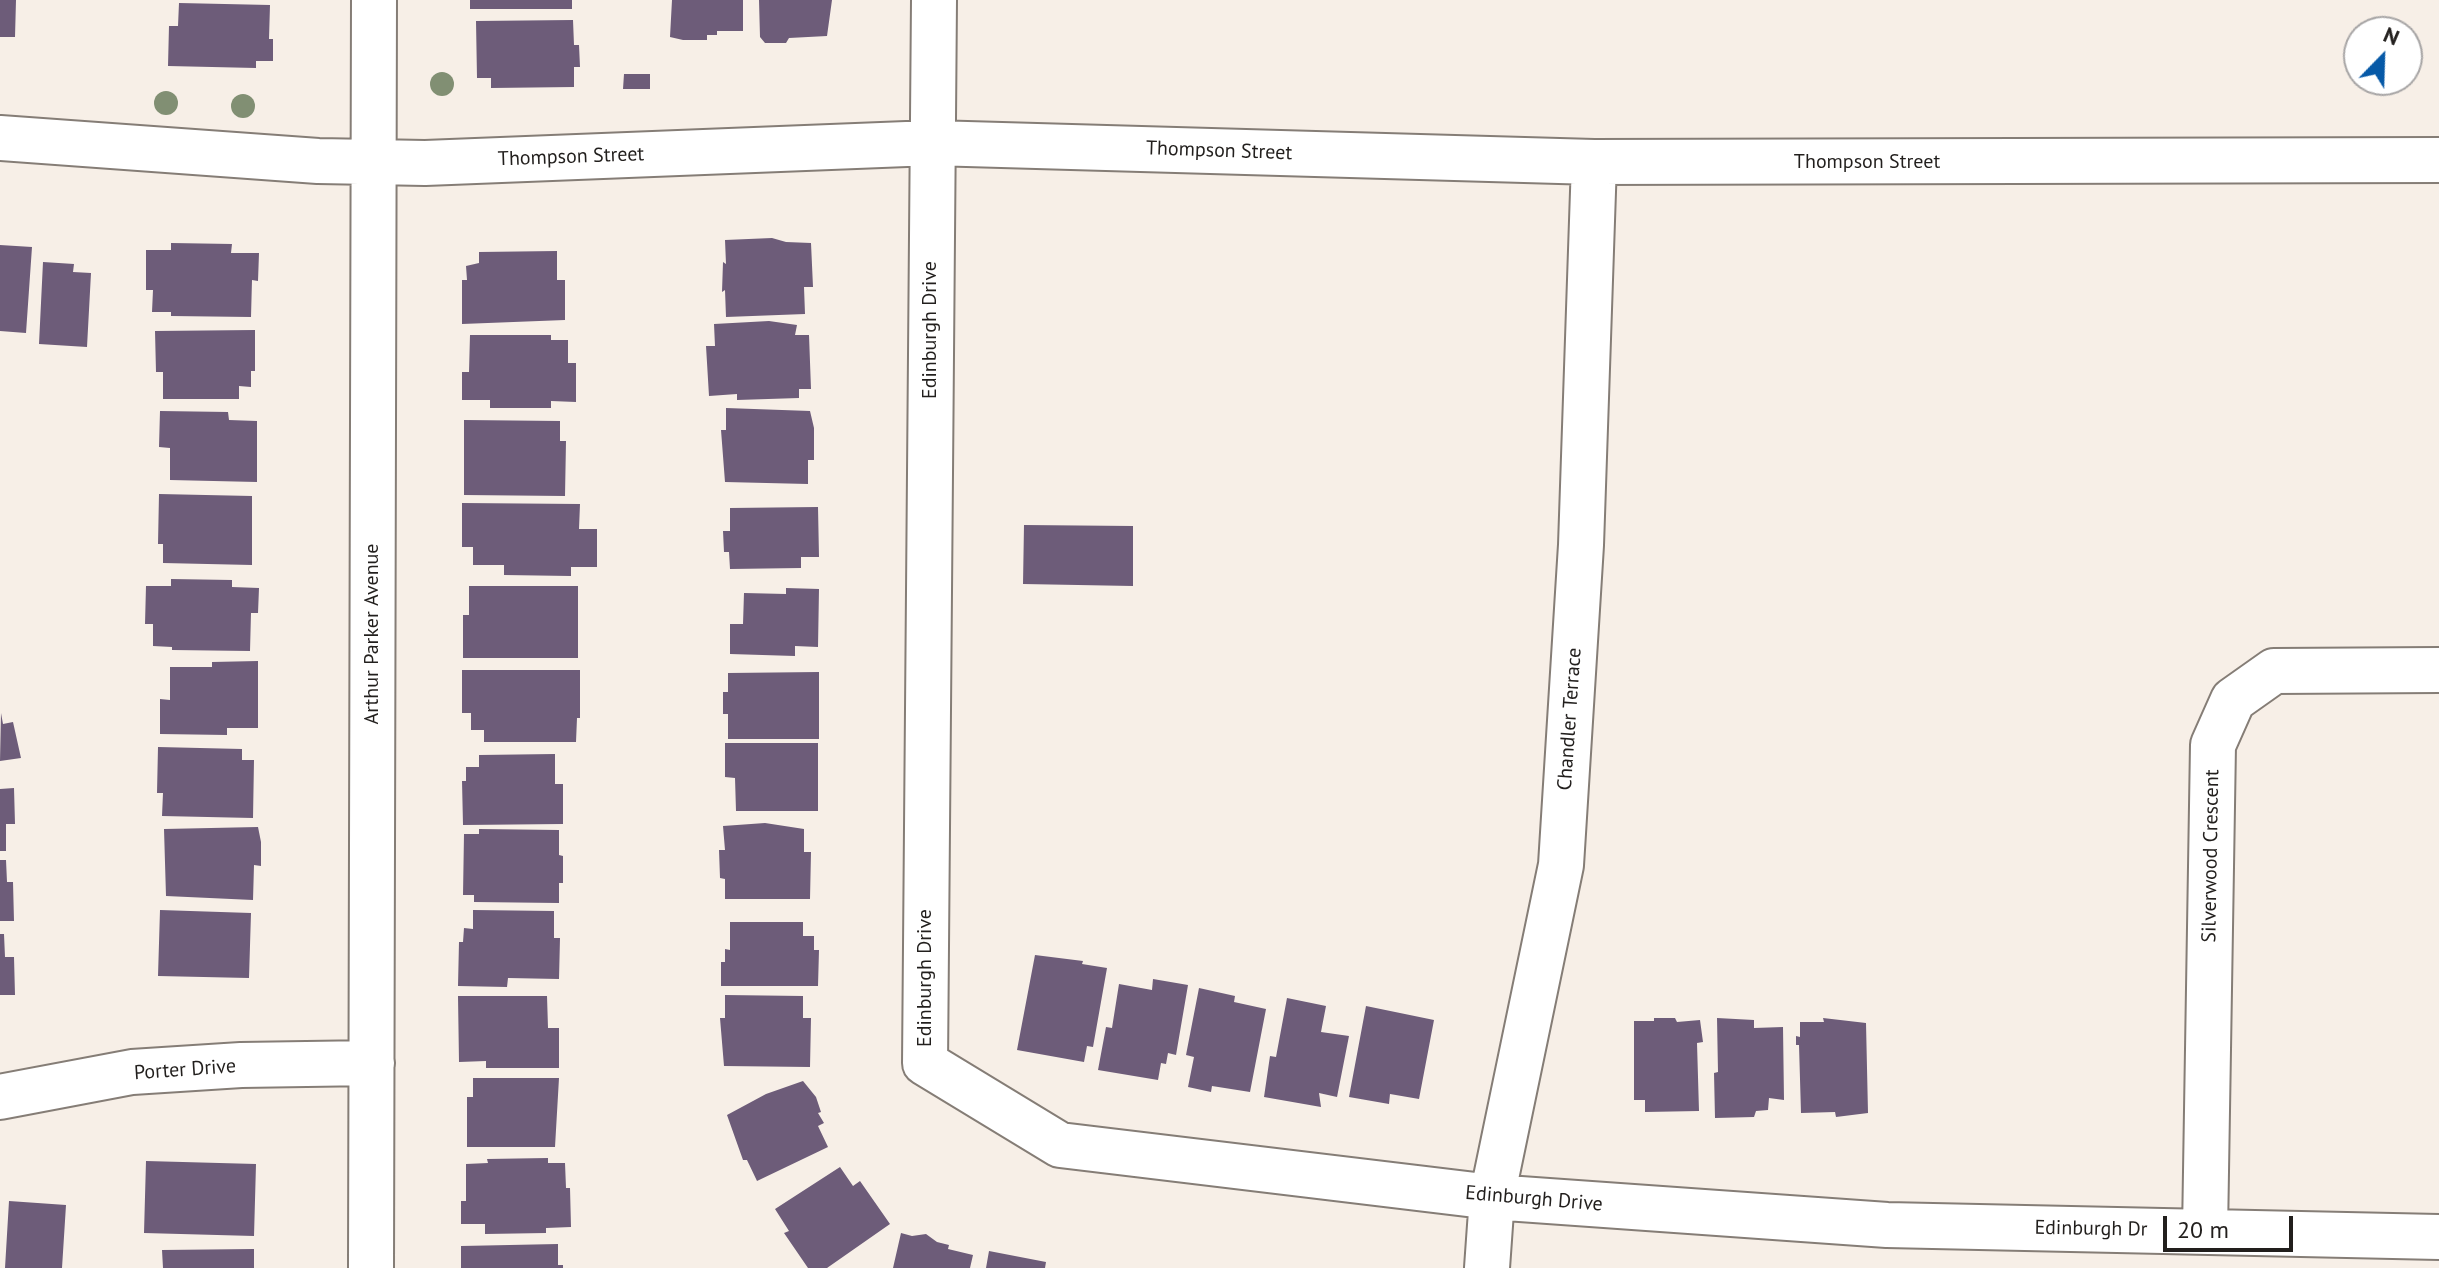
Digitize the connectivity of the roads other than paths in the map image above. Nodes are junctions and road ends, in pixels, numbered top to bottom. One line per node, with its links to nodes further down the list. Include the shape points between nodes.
1 (374, 0): 6 (street, Arthur Parker Avenue)
2 (934, 0): 4 (street, Edinburgh Drive)
3 (0, 138): 6 (street, Thompson Street)
4 (932, 143): 6 (street, Thompson Street); 7 (street, Thompson Street); 11 (street, Edinburgh Drive, via 925,1063 1060,1145)
5 (2439, 160): 7 (street, Thompson Street)
6 (373, 162): 9 (street, Arthur Parker Avenue)
7 (1594, 162): 11 (street, Chandler Terrace, via 1581,545 1561,865)
8 (2439, 670): 13 (street, Silverwood Crescent, via 2274,671 2233,700 2213,745)
9 (372, 1063): 10 (street, Porter Drive, via 132,1072); 15 (street, Arthur Parker Avenue)
10 (0, 1097)
11 (1492, 1197): 12 (street, Edinburgh Drive); 16 (street, Chandler Terrace)
12 (1887, 1225): 13 (street, Edinburgh Dr)
13 (2205, 1232): 14 (street, Edinburgh Dr)
14 (2439, 1237)
15 (371, 1268)
16 (1487, 1268)

